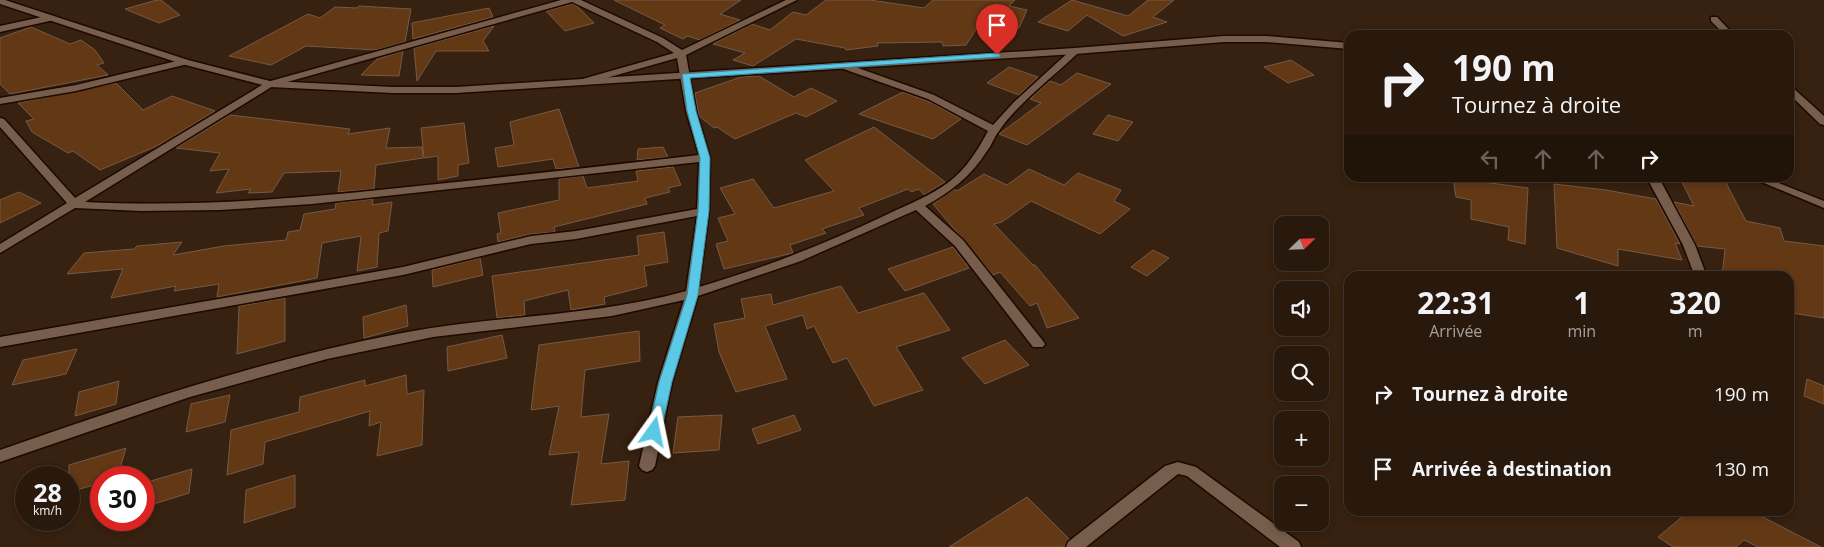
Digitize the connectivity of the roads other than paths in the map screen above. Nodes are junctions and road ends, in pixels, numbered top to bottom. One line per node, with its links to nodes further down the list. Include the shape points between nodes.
1 (570, 0): 16 (street)
2 (574, 0): 11 (street, via 660,40)
3 (793, 0): 11 (street)
4 (0, 1): 5 (street)
5 (51, 18): 7 (street); 12 (street)
6 (1714, 19): 8 (street)
7 (0, 29)
8 (1725, 30)
9 (1344, 46): 10 (street, via 1224,39)
10 (1075, 51): 13 (street); 21 (street)
11 (681, 54): 14 (street); 15 (street)
12 (184, 62): 16 (street); 18 (street, via 76,88)
13 (841, 65): 14 (street); 21 (street, via 931,97)
14 (685, 76): 15 (street); 22 (street)
15 (582, 82): 16 (street, via 456,90)
16 (270, 84): 27 (street)
17 (1794, 94): 20 (street)
18 (0, 101)
19 (0, 121): 27 (street)
20 (1824, 122)
21 (994, 130): 25 (street, via 960,178)
22 (705, 158): 27 (street, via 312,201 220,207); 28 (street)
23 (1655, 182): 30 (street, via 1689,245)
24 (1768, 182): 26 (street)
25 (917, 204): 31 (street, via 794,261); 33 (street, via 959,243)
26 (1824, 204)
27 (75, 205): 29 (street)
28 (703, 211): 31 (street); 32 (street, via 576,235 531,240 403,271)
29 (0, 249)
30 (1699, 271)
31 (692, 295): 34 (street, via 614,312 420,333 372,343 255,372 98,421); 35 (street, via 665,382)
32 (0, 342)
33 (1038, 344)
34 (0, 456)
35 (647, 466)
36 (1074, 547): 37 (street, via 1170,470 1178,468 1191,471)
37 (1293, 547)

